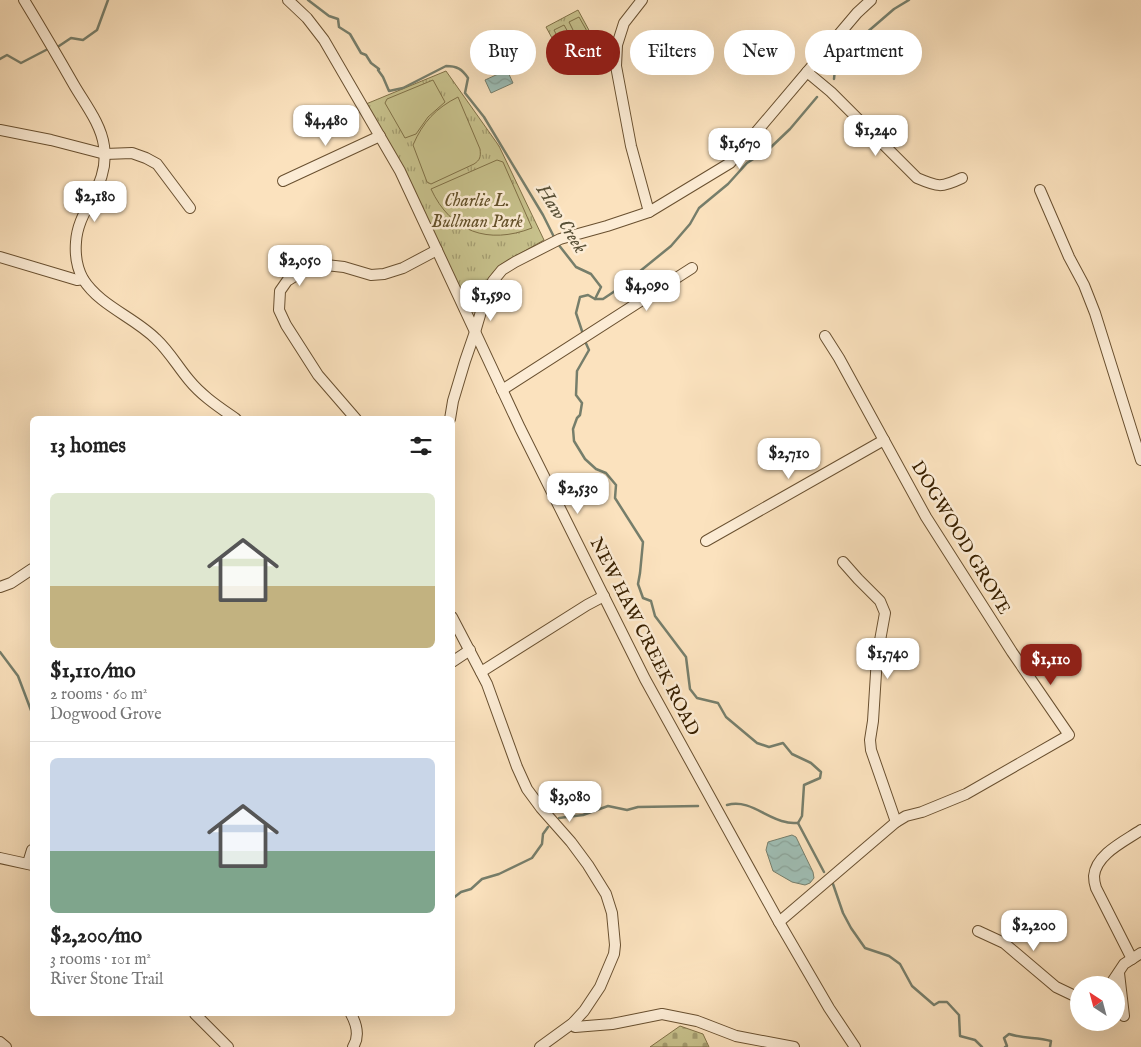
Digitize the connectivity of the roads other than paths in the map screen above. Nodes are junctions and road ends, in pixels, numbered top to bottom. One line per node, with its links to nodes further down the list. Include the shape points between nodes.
1 (24, 0): 10 (street, via 96,124)
2 (288, 0): 9 (street, NEW HAW CREEK ROAD, via 324,40)
3 (642, 0): 15 (street, via 624,23 617,45 616,66 631,146)
4 (871, 0): 5 (street)
5 (843, 30)
6 (805, 74): 15 (street, via 730,163)
7 (811, 75): 11 (street, via 917,178 946,186)
8 (0, 130): 10 (street)
9 (380, 136): 12 (street); 16 (street, NEW HAW CREEK ROAD)
10 (105, 154): 14 (street, via 132,152 157,164); 19 (street, via 102,178 76,239 77,264)
11 (962, 178)
12 (284, 182)
13 (1040, 190): 27 (street, via 1095,314)
14 (190, 208)
15 (649, 212): 20 (street, via 557,241 511,264 495,277 489,288)
16 (437, 250): 20 (street, NEW HAW CREEK ROAD); 24 (street, via 384,274 371,275 326,265 308,268 287,281 280,291 279,310 286,325 318,375)
17 (0, 257): 19 (street, via 76,280)
18 (692, 268): 22 (street)
19 (83, 279): 23 (street, via 104,300 156,338 198,390)
20 (475, 332): 22 (street, NEW HAW CREEK ROAD); 25 (street)
21 (825, 336): 26 (street, DOGWOOD GROVE)
22 (502, 390): 32 (street, NEW HAW CREEK ROAD)
23 (232, 416)
24 (353, 416)
25 (450, 416)
26 (884, 440): 28 (street); 37 (street, DOGWOOD GROVE, via 945,548 1069,735 966,794)
27 (1141, 460)
28 (706, 541)
29 (843, 562): 37 (street, via 880,601 885,612 877,658 870,740)
30 (30, 570): 31 (street)
31 (0, 587)
32 (604, 596): 36 (street); 41 (street, NEW HAW CREEK ROAD, via 645,679)
33 (455, 622): 34 (street)
34 (470, 650): 35 (street); 36 (street)
35 (455, 660)
36 (481, 672): 51 (street, via 529,792 581,854 611,906 614,954 600,987)
37 (896, 822): 41 (street, DOGWOOD GROVE)
38 (1141, 830): 44 (street, via 1099,861 1094,876 1096,888)
39 (0, 858): 40 (street)
40 (30, 864)
41 (779, 922): 58 (street, NEW HAW CREEK ROAD)
42 (978, 931): 48 (street, via 1004,943 1056,987)
43 (1141, 953): 44 (street)
44 (1132, 959): 45 (street)
45 (1118, 973): 46 (street); 47 (street)
46 (1116, 976)
47 (1118, 976)
48 (1070, 994)
49 (197, 1016): 54 (street)
50 (352, 1016): 55 (street, via 358,1038)
51 (573, 1024): 56 (street); 57 (street, via 575,1027 610,1024 662,1014 697,1021 736,1036)
52 (0, 1042): 53 (street)
53 (6, 1047)
54 (228, 1047)
55 (353, 1047)
56 (540, 1047)
57 (794, 1047)
58 (855, 1047)

